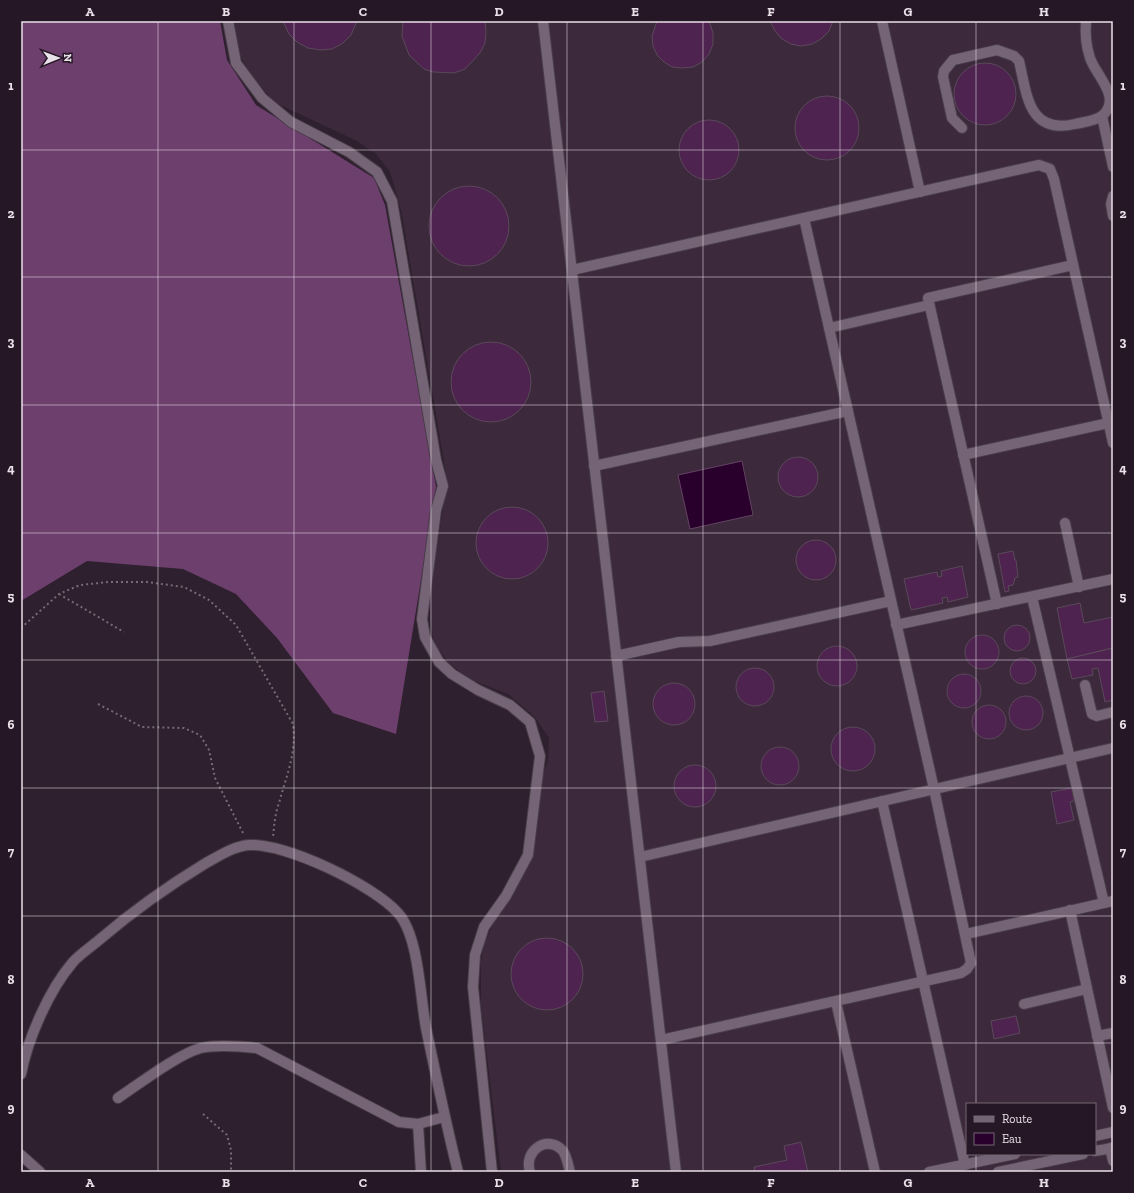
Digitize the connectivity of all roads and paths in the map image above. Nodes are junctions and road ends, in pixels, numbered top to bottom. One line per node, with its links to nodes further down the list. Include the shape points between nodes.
1 (228, 21): 71 (lane, via 236,63 262,98 291,122 349,152 377,172 392,201 436,460 443,486 436,510 422,619 425,637 439,662 452,674 510,705 530,722 540,756 528,855 506,896 484,927 475,955 473,987)
2 (543, 21): 13 (lane)
3 (882, 21): 8 (lane)
4 (1086, 21): 5 (lane, via 1090,58 1107,87 1109,107)
5 (1102, 116): 6 (lane, via 1064,127 1044,121 1031,110 1019,61 1014,56 997,50 953,60 944,71 952,118); 7 (lane)
6 (962, 128)
7 (1113, 167)
8 (920, 192): 11 (lane); 12 (lane, via 1039,165 1050,169)
9 (1113, 196): 10 (lane)
10 (1113, 216)
11 (804, 218): 13 (lane); 15 (lane)
12 (1073, 265): 14 (lane, via 928,298); 17 (lane)
13 (572, 270): 20 (lane)
14 (929, 305): 15 (lane); 19 (lane)
15 (829, 328): 16 (lane)
16 (848, 411): 20 (lane); 26 (lane)
17 (1111, 422): 18 (lane); 19 (lane)
18 (1113, 443)
19 (963, 454): 27 (lane)
20 (594, 466): 31 (lane)
21 (1065, 523): 23 (lane)
22 (1113, 579): 23 (lane)
23 (1079, 586): 25 (lane)
24 (58, 594): 29 (path); 30 (path); 40 (path, via 80,585 108,582 147,582 184,587 209,600 236,625 293,724 295,738 291,761 278,805)
25 (1032, 597): 27 (lane); 36 (lane)
26 (891, 601): 28 (lane); 31 (lane, via 710,641 679,642)
27 (997, 604): 28 (lane)
28 (896, 625): 37 (lane)
29 (21, 628)
30 (124, 632)
31 (616, 656): 41 (lane)
32 (1085, 685): 34 (lane, via 1092,714 1097,716)
33 (98, 704): 39 (path, via 142,727 184,728 200,735 209,750 215,778)
34 (1113, 712)
35 (1113, 748): 36 (lane)
36 (1070, 758): 37 (lane); 42 (lane)
37 (934, 789): 38 (lane); 44 (lane)
38 (882, 801): 41 (lane); 45 (lane)
39 (249, 846): 40 (lane); 52 (lane, via 236,848 174,882 131,913 73,961 57,984 42,1014 23,1062)
40 (271, 847): 56 (lane, via 344,875 375,894 398,913 411,934)
41 (640, 857): 51 (lane)
42 (1108, 902): 43 (lane)
43 (1070, 910): 44 (lane); 46 (lane)
44 (966, 934): 45 (lane, via 971,963 967,969 961,974)
45 (924, 982): 47 (lane); 66 (lane)
46 (1087, 989): 48 (lane); 50 (lane)
47 (836, 1002): 51 (lane); 75 (lane)
48 (1024, 1004)
49 (1113, 1033): 50 (lane)
50 (1097, 1036): 54 (lane)
51 (661, 1040): 74 (lane)
52 (21, 1074)
53 (118, 1098): 57 (lane, via 174,1061 200,1048 237,1046 257,1048 399,1122)
54 (1113, 1108)
55 (203, 1114): 68 (path, via 227,1134 231,1150)
56 (444, 1117): 57 (lane); 70 (lane)
57 (418, 1124): 69 (lane)
58 (1113, 1132): 59 (lane)
59 (1096, 1136)
60 (1112, 1148): 61 (lane); 65 (lane)
61 (1096, 1151)
62 (21, 1155): 67 (lane)
63 (1010, 1155): 66 (lane)
64 (1078, 1155): 77 (lane)
65 (1113, 1161)
66 (965, 1165): 76 (lane)
67 (40, 1172)
68 (231, 1172)
69 (421, 1172)
70 (458, 1172)
71 (492, 1172)
72 (530, 1172): 73 (lane, via 528,1163 532,1151 536,1147 551,1145 563,1152)
73 (570, 1172)
74 (676, 1172)
75 (875, 1172)
76 (929, 1172)
77 (998, 1172)

